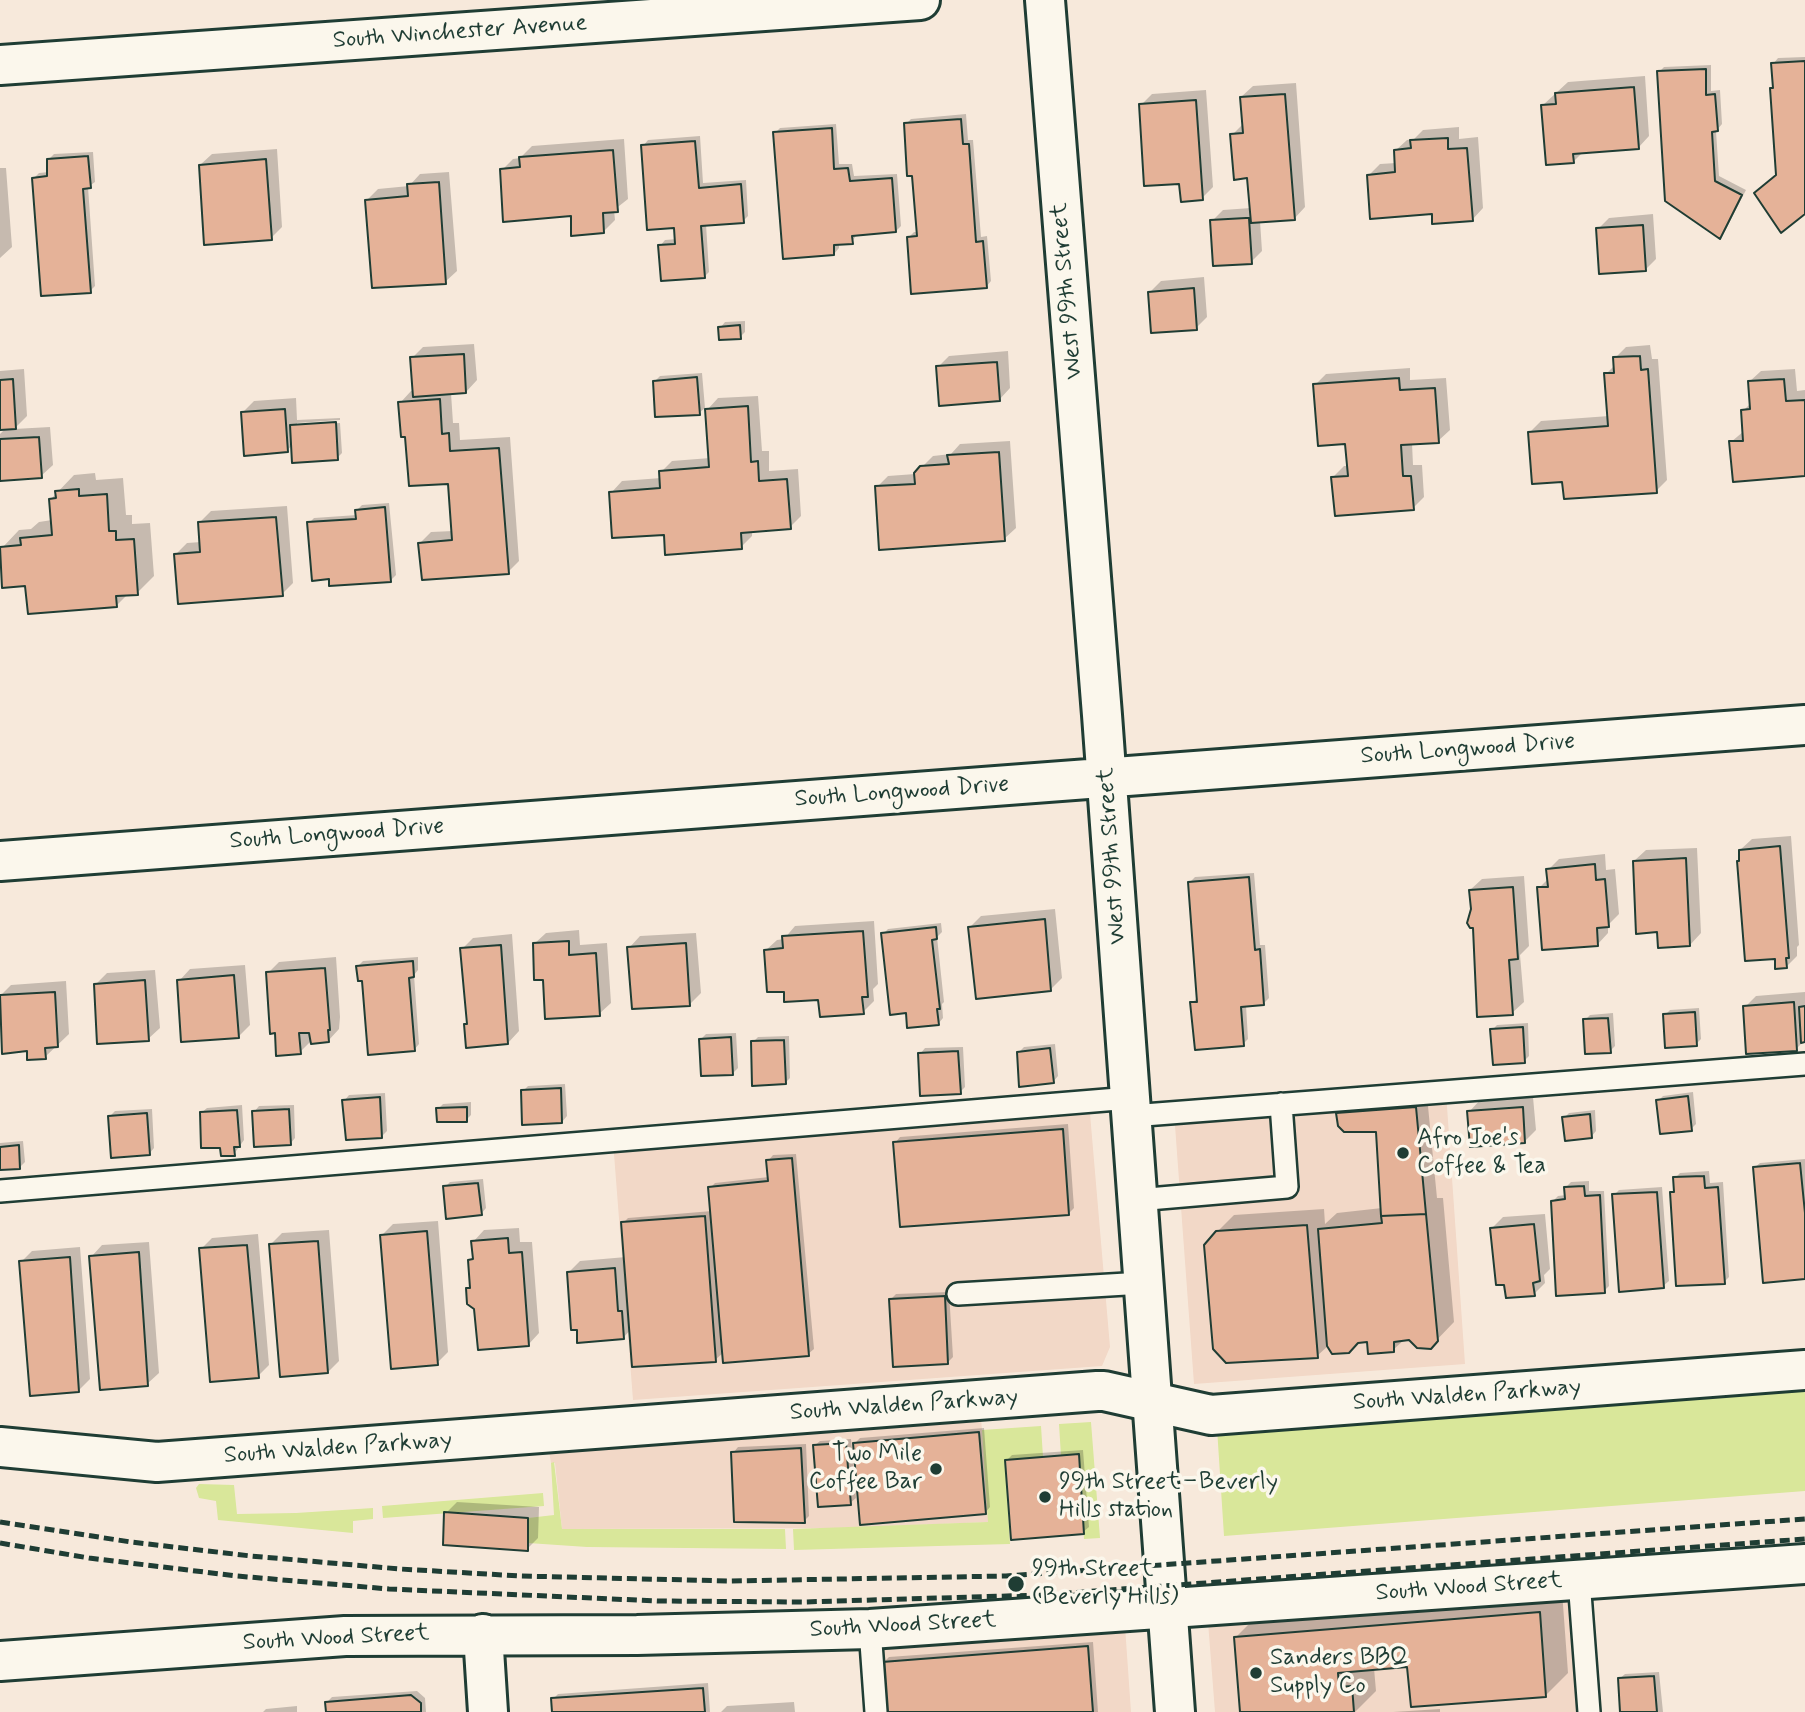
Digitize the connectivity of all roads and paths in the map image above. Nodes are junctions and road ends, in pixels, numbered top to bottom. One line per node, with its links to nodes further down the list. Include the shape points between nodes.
1 (920, 0): 3 (street, South Winchester Avenue)
2 (1045, 0): 5 (street, West 99th Street)
3 (0, 65)
4 (1805, 725): 5 (street, South Longwood Drive)
5 (1107, 777): 6 (street, South Longwood Drive); 9 (street, West 99th Street)
6 (0, 861)
7 (1805, 1065): 8 (lane)
8 (1281, 1104): 9 (lane); 11 (lane, via 1287,1187)
9 (1131, 1107): 10 (lane); 11 (street, West 99th Street)
10 (0, 1191)
11 (1137, 1200): 12 (street, West 99th Street)
12 (1143, 1283): 13 (lane); 15 (street, West 99th Street)
13 (958, 1294)
14 (1805, 1370): 15 (street, South Walden Parkway, via 1211,1415)
15 (1152, 1402): 16 (street, South Walden Parkway, via 1097,1391 158,1462); 19 (street, West 99th Street)
16 (0, 1447)
17 (1805, 1564): 18 (street, South Wood Street)
18 (1579, 1580): 19 (street, South Wood Street); 26 (lane)
19 (1167, 1610): 20 (street, South Wood Street); 25 (street, West 99th Street)
20 (870, 1629): 21 (street, South Wood Street); 24 (lane)
21 (483, 1634): 22 (street, South Wood Street, via 345,1636); 23 (street)
22 (0, 1661)
23 (488, 1712)
24 (876, 1712)
25 (1175, 1712)
26 (1589, 1712)

